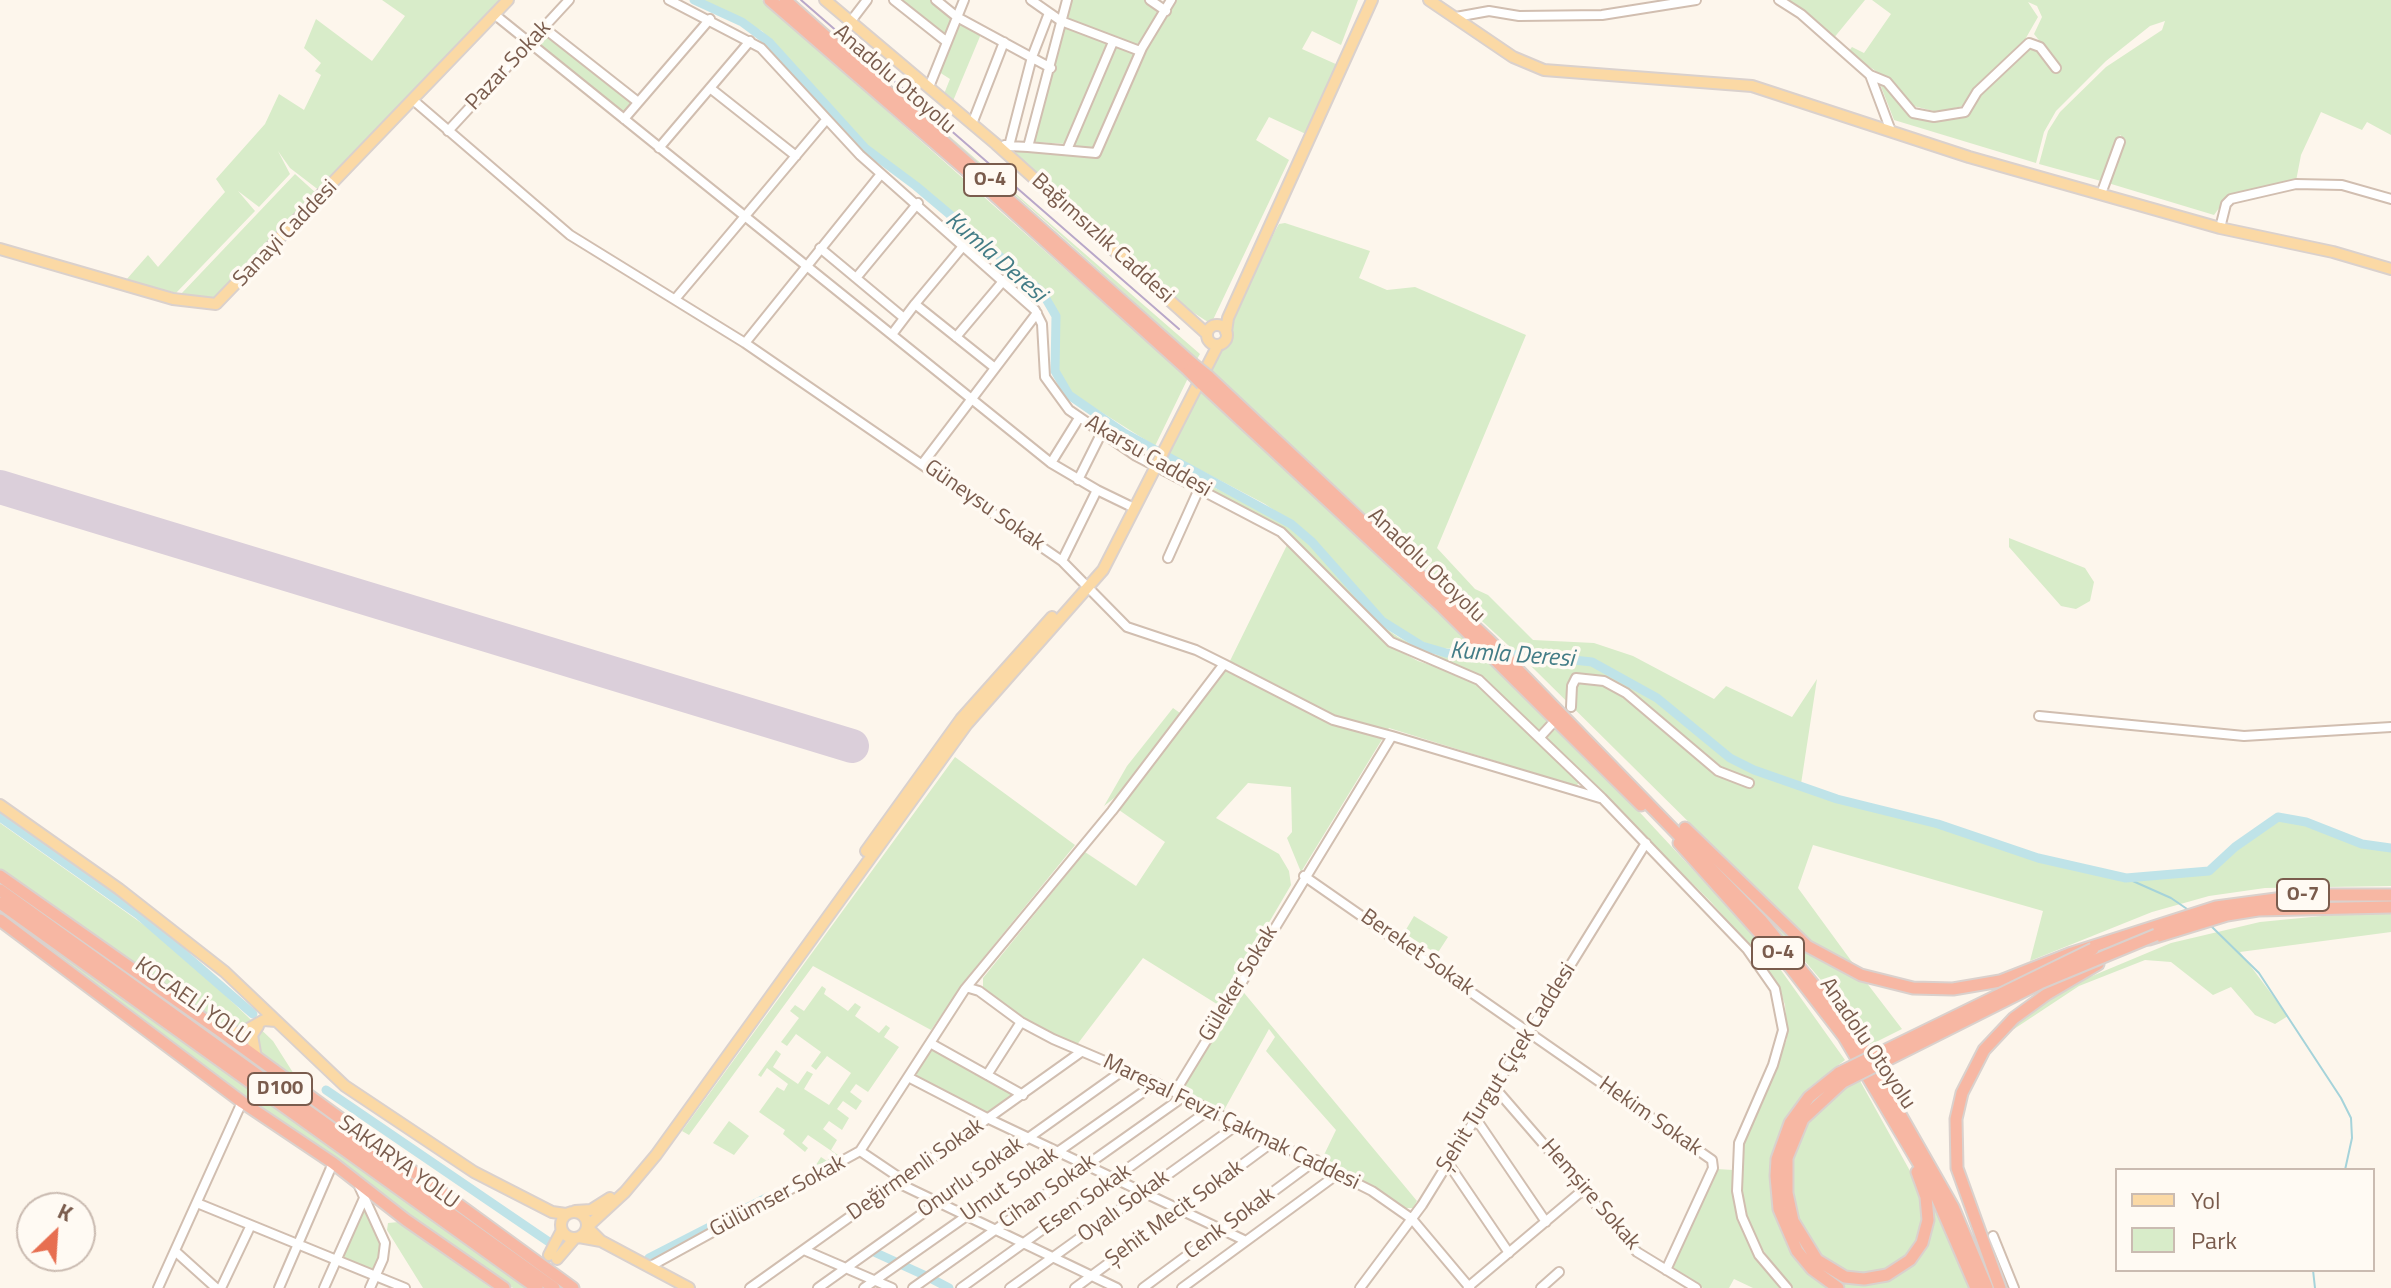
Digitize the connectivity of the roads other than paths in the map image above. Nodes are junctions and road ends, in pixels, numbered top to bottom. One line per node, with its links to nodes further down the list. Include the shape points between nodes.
1 (508, 0): 23 (main road, Sanayi Caddesi)
2 (569, 0): 29 (street, Pazar Sokak)
3 (669, 0): 26 (street)
4 (770, 0): 81 (highway, Anadolu Otoyolu / O-4)
5 (785, 0): 81 (highway, Anadolu Otoyolu / O-4)
6 (825, 0): 27 (main road, Bağımsızlık Caddesi)
7 (867, 0): 27 (street)
8 (894, 0): 31 (street)
9 (936, 0): 25 (street)
10 (964, 0): 25 (street)
11 (1031, 0): 22 (street)
12 (1067, 0): 28 (street)
13 (1150, 0): 21 (street)
14 (1171, 0): 21 (street)
15 (1372, 0): 20 (main road)
16 (1429, 0): 24 (main road)
17 (1436, 0): 24 (main road)
18 (1696, 0): 24 (street, via 1602,15 1489,11)
19 (1779, 0): 39 (street)
20 (1364, 7): 47 (main road)
21 (1166, 11): 35 (street)
22 (1049, 13): 28 (street); 36 (street)
23 (494, 14): 34 (street); 42 (main road, Sanayi Caddesi)
24 (1459, 16): 48 (main road, via 1533,62 1728,77 1774,86)
25 (957, 17): 31 (street); 32 (street)
26 (710, 19): 30 (street); 43 (street)
27 (851, 21): 40 (main road, Bağımsızlık Caddesi)
28 (1061, 21): 33 (street); 37 (street)
29 (544, 28): 34 (street, Pazar Sokak); 43 (street)
30 (750, 41): 41 (street); 45 (street, via 770,56)
31 (947, 42): 40 (street)
32 (1004, 42): 36 (street); 46 (street)
33 (1113, 42): 35 (street); 55 (street)
34 (529, 43): 44 (street); 49 (street, Pazar Sokak)
35 (1140, 51): 55 (street, via 1096,153)
36 (1032, 57): 37 (street); 52 (street)
37 (1051, 68): 53 (street)
38 (2056, 68): 39 (street, via 2040,47 2029,43 1977,92 1965,112 1934,117 1913,113 1887,82)
39 (1870, 75): 48 (street)
40 (929, 87): 46 (main road, Bağımsızlık Caddesi)
41 (710, 88): 54 (street); 56 (street)
42 (413, 100): 49 (street, Güneysu Sokak); 65 (main road, Sanayi Caddesi, via 216,304 173,299)
43 (638, 102): 44 (street)
44 (624, 119): 54 (street)
45 (826, 120): 56 (street); 57 (street)
46 (972, 124): 51 (main road, Bağımsızlık Caddesi)
47 (1312, 129): 75 (main road); 76 (main road)
48 (1891, 129): 58 (main road)
49 (448, 131): 71 (street, Güneysu Sokak, via 570,235)
50 (2120, 142): 58 (street)
51 (996, 144): 52 (street); 75 (main road, Bağımsızlık Caddesi)
52 (1009, 146): 53 (street)
53 (1028, 147): 55 (street)
54 (659, 148): 61 (street)
55 (1067, 150)
56 (796, 156): 61 (street)
57 (881, 174): 60 (street); 64 (street)
58 (2101, 192): 62 (main road)
59 (2391, 199): 62 (street, via 2342,185 2296,184 2231,199)
60 (918, 203): 63 (street); 69 (street)
61 (747, 217): 67 (street); 71 (street)
62 (2220, 225): 66 (main road, via 2332,245); 68 (main road)
63 (964, 245): 70 (street); 72 (street)
64 (820, 248): 67 (street); 69 (street)
65 (0, 249)
66 (2391, 263)
67 (807, 264): 77 (street); 79 (street)
68 (2391, 269)
69 (856, 278): 74 (street)
70 (1004, 280): 73 (street); 78 (street)
71 (676, 298): 79 (street, Güneysu Sokak)
72 (915, 304): 74 (street); 78 (street)
73 (1037, 313): 82 (street); 85 (street, Akarsu Caddesi, via 1045,377 1053,393)
74 (904, 318): 77 (street)
75 (1210, 331): 76 (main road); 80 (main road); 86 (main road)
76 (1226, 332): 80 (main road)
77 (893, 333): 84 (street)
78 (956, 337): 82 (street)
79 (745, 343): 88 (street, Güneysu Sokak)
80 (1218, 345): 86 (main road)
81 (1191, 367): 83 (highway, Anadolu Otoyolu / O-4, bridge)
82 (995, 368): 84 (street)
83 (1205, 380): 105 (highway, Anadolu Otoyolu / O-4, via 1490,641); 135 (highway, Anadolu Otoyolu / O-4, via 1508,672 1731,898 1820,1004)
84 (972, 398): 88 (street); 89 (street)
85 (1079, 418): 87 (street, Akarsu Caddesi); 89 (street)
86 (1174, 423): 90 (main road)
87 (1102, 432): 90 (street, Akarsu Caddesi); 91 (street)
88 (923, 463): 96 (street, Güneysu Sokak)
89 (1051, 463): 91 (street)
90 (1153, 465): 92 (street, Akarsu Caddesi); 94 (main road); 97 (main road, via 1118,544)
91 (1078, 480): 93 (street)
92 (1199, 489): 95 (street); 104 (street, Akarsu Caddesi, via 1281,532 1391,642 1473,676)
93 (1097, 490): 94 (street); 96 (street, Güneysu Sokak)
94 (1130, 506): 97 (main road)
95 (1168, 558)
96 (1062, 561): 97 (street)
97 (1086, 586): 98 (street, via 1127,627); 161 (main road, via 1026,642 961,719 637,1170 604,1204); 168 (main road, via 967,724 678,1134)
98 (1224, 664): 103 (street, via 1333,720); 121 (street, Gülümser Sokak)
99 (1571, 707): 107 (street, via 1576,678 1604,681 1626,693 1718,771)
100 (2039, 716): 102 (street, via 2236,736)
101 (1552, 724): 104 (street)
102 (2391, 727)
103 (1392, 736): 108 (street); 113 (street, Güleker Sokak)
104 (1540, 737): 106 (street, Akarsu Caddesi)
105 (1587, 739): 120 (highway, bridge, via 1807,946 1861,975 1930,989 2000,981); 219 (highway, Anadolu Otoyolu / O-4, via 1723,877 1856,1037 1953,1207)
106 (1563, 759): 108 (street); 109 (street, Akarsu Caddesi)
107 (1749, 783)
108 (1564, 785): 109 (street)
109 (1602, 798): 111 (street, Akarsu Caddesi)
110 (0, 805): 123 (main road, via 119,889)
111 (1646, 843): 125 (street, Şehit Turgut Çiçek Caddesi); 216 (street, Akarsu Caddesi, via 1732,932 1775,989 1781,1044 1747,1119 1736,1171 1750,1237)
112 (0, 876): 124 (highway)
113 (1304, 876): 125 (street, Bereket Sokak); 136 (street, Güleker Sokak)
114 (0, 890): 199 (highway, KOCAELİ YOLU / D100)
115 (2391, 895): 120 (highway, O-7, via 2306,895 2216,907)
116 (0, 903): 198 (highway, SAKARYA YOLU / D100)
117 (2391, 907): 119 (highway, O-7, via 2277,908 2227,915)
118 (0, 920): 138 (highway)
119 (2156, 935): 132 (highway, bridge); 220 (highway, bridge, via 2047,994 2014,1018 1984,1050 1968,1078 1956,1119 1957,1168)
120 (2093, 949): 132 (highway, bridge)
121 (969, 988): 122 (street, Mareşal Fevzi Çakmak Caddesi); 126 (street, Gülümser Sokak)
122 (1021, 1022): 127 (street, Mareşal Fevzi Çakmak Caddesi); 130 (street)
123 (275, 1023): 124 (main road, via 241,1033); 128 (main road, via 253,1031); 161 (main road, via 345,1086 455,1160 552,1212); 169 (main road, via 352,1094 461,1169 548,1215)
124 (219, 1030): 128 (highway)
125 (1529, 1032): 134 (street, Şehit Turgut Çiçek Caddesi); 185 (street, Hekim Sokak, via 1712,1160 1713,1168)
126 (930, 1043): 130 (street); 131 (street, Gülümser Sokak)
127 (1081, 1052): 129 (street, Mareşal Fevzi Çakmak Caddesi); 137 (street, Değirmenli Sokak)
128 (256, 1058): 200 (highway)
129 (1125, 1069): 133 (street, Mareşal Fevzi Çakmak Caddesi); 143 (street, Onurlu Sokak)
130 (987, 1075): 137 (street)
131 (908, 1077): 140 (street); 145 (street, Gülümser Sokak)
132 (1841, 1077): 135 (highway, via 1803,1119 1787,1158 1786,1180 1789,1208 1802,1240 1817,1260 1845,1277 1876,1279 1898,1270 1917,1251 1926,1232 1928,1211 1919,1177); 217 (highway, via 1809,1097 1790,1123 1776,1176 1779,1209 1797,1251)
133 (1156, 1083): 136 (street, Mareşal Fevzi Çakmak Caddesi); 146 (street, Umut Sokak)
134 (1495, 1088): 141 (street, Şehit Turgut Çiçek Caddesi); 155 (street, Hemşire Sokak)
135 (1876, 1089): 218 (highway, Anadolu Otoyolu / O-4, via 1932,1186)
136 (1179, 1094): 139 (street, Mareşal Fevzi Çakmak Caddesi); 150 (street, Cihan Sokak)
137 (1023, 1095): 140 (street, Değirmenli Sokak)
138 (242, 1102): 148 (highway); 158 (street)
139 (1209, 1110): 142 (street, Mareşal Fevzi Çakmak Caddesi); 153 (street, Esen Sokak)
140 (989, 1119): 143 (street); 154 (street, Değirmenli Sokak)
141 (1476, 1119): 149 (street, Şehit Turgut Çiçek Caddesi); 165 (street)
142 (1237, 1125): 144 (street, Mareşal Fevzi Çakmak Caddesi); 156 (street, Oyalı Sokak)
143 (1029, 1137): 146 (street); 159 (street, Onurlu Sokak)
144 (1274, 1141): 147 (street, Mareşal Fevzi Çakmak Caddesi); 160 (street, Şehit Mecit Sokak)
145 (860, 1151): 154 (street); 183 (street, Gülümser Sokak)
146 (1059, 1151): 150 (street); 162 (street, Umut Sokak)
147 (1316, 1160): 151 (street, Mareşal Fevzi Çakmak Caddesi); 170 (street, Cenk Sokak)
148 (333, 1163): 152 (highway); 177 (street)
149 (1448, 1163): 163 (street, Şehit Turgut Çiçek Caddesi); 180 (street)
150 (1088, 1165): 153 (street); 171 (street, Cihan Sokak)
151 (1339, 1173): 163 (street, Mareşal Fevzi Çakmak Caddesi); 175 (street)
152 (353, 1178): 157 (street); 164 (highway)
153 (1116, 1178): 156 (street); 176 (street, Esen Sokak)
154 (900, 1182): 159 (street); 178 (street, Değirmenli Sokak)
155 (1583, 1190): 165 (street); 185 (street, Hemşire Sokak, via 1637,1252)
156 (1145, 1192): 160 (street); 181 (street, Oyalı Sokak)
157 (365, 1196): 166 (street); 182 (street)
158 (197, 1203): 167 (street); 179 (street)
159 (936, 1203): 162 (street); 184 (street, Onurlu Sokak)
160 (1182, 1209): 170 (street); 188 (street, Şehit Mecit Sokak)
161 (570, 1213): 168 (main road, via 583,1215); 169 (main road)
162 (965, 1216): 171 (street); 189 (street, Umut Sokak)
163 (1412, 1219): 190 (street, Mareşal Fevzi Çakmak Caddesi); 213 (street, Şehit Turgut Çiçek Caddesi)
164 (406, 1220): 166 (street, via 388,1218); 197 (highway)
165 (1546, 1222): 180 (street)
166 (380, 1226): 187 (street, via 384,1253)
167 (250, 1227): 177 (street); 192 (street)
168 (587, 1227): 173 (main road); 174 (main road)
169 (561, 1228): 173 (main road); 173 (main road, via 553,1257)
170 (1224, 1229): 175 (street); 211 (street, Cenk Sokak)
171 (995, 1230): 176 (street); 206 (street, Cihan Sokak)
172 (1993, 1236): 221 (street)
173 (577, 1238): 174 (main road)
174 (601, 1241): 183 (main road)
175 (1246, 1241): 212 (street)
176 (1024, 1243): 181 (street); 207 (street, Esen Sokak)
177 (297, 1245): 182 (street); 193 (street)
178 (804, 1250): 184 (street); 202 (street, Değirmenli Sokak)
179 (175, 1251): 191 (street); 192 (street)
180 (1509, 1253): 190 (street)
181 (1054, 1257): 188 (street); 208 (street, Oyalı Sokak)
182 (336, 1260): 187 (street); 194 (street)
183 (649, 1267): 201 (main road)
184 (845, 1268): 189 (street); 203 (street, Onurlu Sokak)
185 (1666, 1270): 215 (street, Hemşire Sokak)
186 (1559, 1272): 214 (street)
187 (376, 1275): 195 (street); 196 (street)
188 (1092, 1276): 209 (street, Şehit Mecit Sokak); 210 (street)
189 (874, 1281): 204 (street, Umut Sokak); 205 (street)
190 (1469, 1287)
191 (158, 1288)
192 (218, 1288)
193 (279, 1288)
194 (324, 1288)
195 (370, 1288)
196 (405, 1288)
197 (504, 1288)
198 (537, 1288)
199 (554, 1288)
200 (573, 1288)
201 (689, 1288)
202 (750, 1288)
203 (818, 1288)
204 (864, 1288)
205 (892, 1288)
206 (913, 1288)
207 (961, 1288)
208 (1010, 1288)
209 (1075, 1288)
210 (1117, 1288)
211 (1143, 1288)
212 (1182, 1288)
213 (1360, 1288)
214 (1541, 1288)
215 (1696, 1288)
216 (1787, 1288)
217 (1838, 1288)
218 (1976, 1288)
219 (1987, 1288)
220 (2000, 1288)
221 (2014, 1288)

